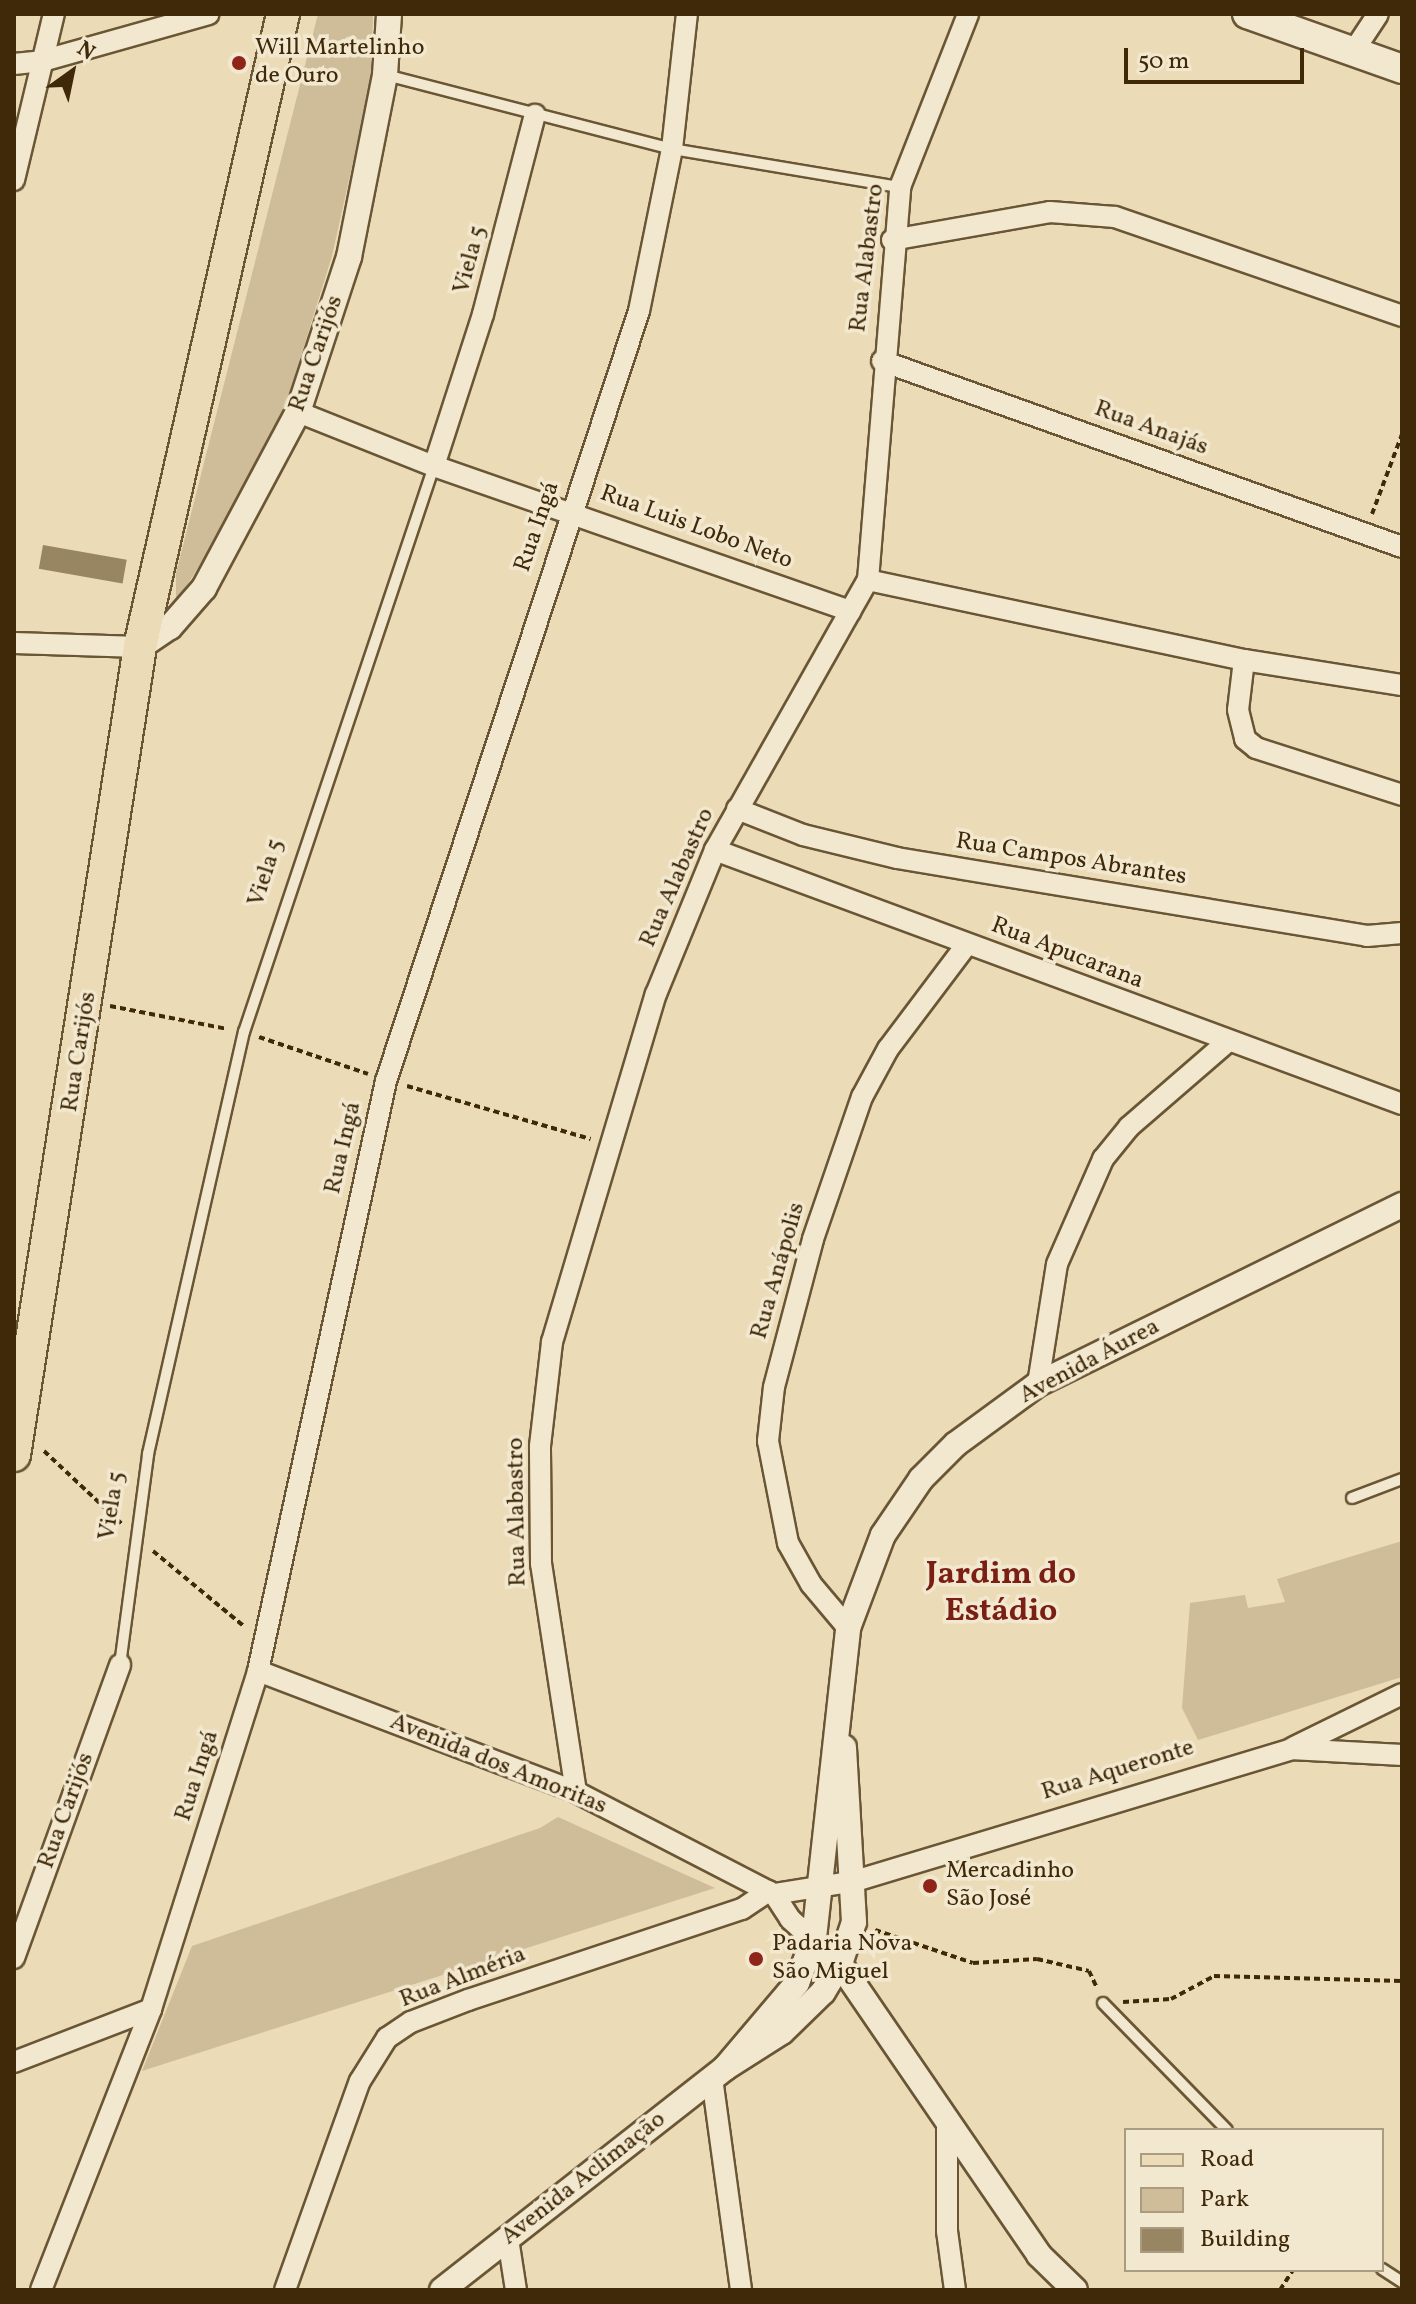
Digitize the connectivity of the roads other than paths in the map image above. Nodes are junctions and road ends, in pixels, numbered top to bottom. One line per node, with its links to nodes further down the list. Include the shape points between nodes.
1 (54, 14): 10 (street)
2 (209, 14): 10 (street)
3 (283, 14): 28 (main road, Rua Carijós)
4 (389, 14): 13 (street, Rua Carijós)
5 (687, 14): 15 (street, Rua Ingá)
6 (968, 14): 17 (street, Rua Alabastro)
7 (1247, 14): 9 (main road)
8 (1378, 14): 9 (street)
9 (1353, 52): 12 (main road)
10 (42, 61): 11 (street); 16 (street)
11 (14, 64)
12 (1402, 69)
13 (385, 75): 14 (lane); 21 (street, Rua Carijós, via 349,257)
14 (535, 115): 15 (lane); 22 (street, Viela 5, via 483,314)
15 (672, 149): 17 (lane); 23 (street, Rua Ingá, via 635,325)
16 (14, 180)
17 (900, 187): 18 (street, Rua Alabastro)
18 (892, 240): 19 (street, via 1050,212 1115,217); 20 (street, Rua Alabastro)
19 (1402, 316)
20 (882, 361): 24 (street, Rua Anajás); 25 (street, Rua Alabastro)
21 (298, 412): 22 (street, Rua Luis Lobo Neto); 28 (street, Rua Carijós, via 204,588 170,627)
22 (434, 466): 23 (street, Rua Luis Lobo Neto); 44 (lane, Viela 5, via 244,1032 148,1454)
23 (569, 511): 26 (street, Rua Luis Lobo Neto); 45 (street, Rua Ingá, via 386,1081)
24 (1402, 547)
25 (868, 580): 26 (street, Rua Alabastro); 29 (street)
26 (850, 611): 32 (street, Rua Alabastro)
27 (14, 643): 28 (street)
28 (140, 647): 40 (main road, Rua Carijós)
29 (1244, 660): 30 (street); 31 (street, via 1238,710 1245,739 1256,748)
30 (1402, 685)
31 (1402, 795)
32 (737, 809): 33 (street, Rua Alabastro); 34 (street, Rua Campos Abrantes, via 803,835 897,858 1367,936)
33 (715, 850): 35 (street, Rua Apucarana); 50 (street, Rua Alabastro, via 656,994 552,1342 540,1446 541,1564)
34 (1402, 933)
35 (967, 944): 36 (street, Rua Apucarana); 43 (street, Rua Anápolis, via 888,1049 862,1097 813,1239 774,1387 768,1441 788,1543 811,1584)
36 (1227, 1042): 37 (street, Rua Apucarana); 39 (street, via 1129,1127 1103,1159 1057,1264)
37 (1402, 1104)
38 (1402, 1205): 39 (street, Avenida Áurea)
39 (1038, 1384): 43 (street, Avenida Áurea, via 956,1444 921,1479 883,1535)
40 (14, 1455)
41 (1402, 1479): 42 (lane)
42 (1352, 1498)
43 (848, 1628): 47 (street, Avenida Áurea)
44 (120, 1665): 55 (street, Rua Carijós)
45 (258, 1671): 50 (street, Avenida dos Amoritas); 58 (street, Rua Ingá)
46 (1402, 1694): 48 (street)
47 (840, 1699): 51 (street, Avenida Áurea); 52 (street, Avenida Áurea)
48 (1291, 1749): 49 (street, Rua Aqueronte); 51 (street, Rua Aqueronte)
49 (1402, 1755)
50 (576, 1792): 53 (street, Avenida dos Amoritas)
51 (855, 1881): 52 (street); 56 (street, Avenida Áurea, via 854,1922)
52 (817, 1885): 53 (street); 54 (street, Avenida Áurea)
53 (772, 1892): 54 (street, Avenida dos Amoritas, via 790,1919); 67 (street, Rua Alméria, via 742,1909 468,2000 411,2022 387,2038 360,2081)
54 (814, 1938): 56 (street, Avenida dos Amoritas); 60 (street, Avenida Aclimação, via 789,1994)
55 (14, 1958)
56 (840, 1964): 60 (street, Avenida Aclimação, via 798,2020); 61 (street, Avenida dos Amoritas)
57 (1103, 2003): 62 (lane)
58 (151, 2009): 59 (street); 66 (street, Rua Ingá)
59 (14, 2062)
60 (718, 2073): 63 (street, Avenida Aclimação); 70 (street)
61 (947, 2128): 71 (street, via 947,2231); 72 (street, Avenida dos Amoritas, via 1039,2255)
62 (1225, 2128)
63 (508, 2239): 68 (street, Avenida Aclimação); 69 (street)
64 (1384, 2270): 65 (lane)
65 (1402, 2282)
66 (41, 2290)
67 (285, 2290)
68 (442, 2290)
69 (516, 2290)
70 (741, 2290)
71 (955, 2290)
72 (1075, 2290)

